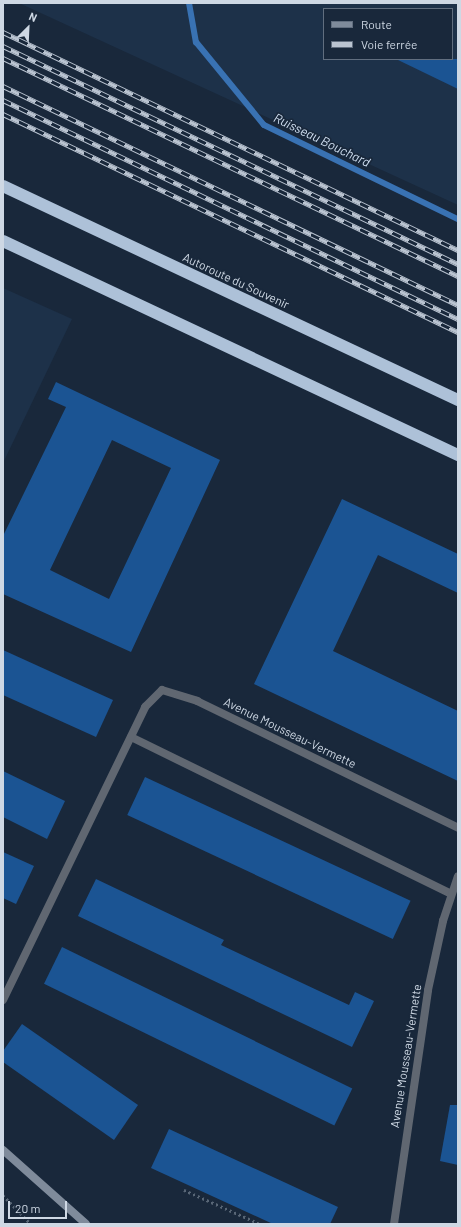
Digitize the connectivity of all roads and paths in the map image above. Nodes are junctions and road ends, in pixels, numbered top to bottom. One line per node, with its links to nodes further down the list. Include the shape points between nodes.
1 (3, 186): 3 (highway, Autoroute du Souvenir)
2 (3, 241): 4 (highway)
3 (458, 400)
4 (458, 455)
5 (131, 737): 6 (street, Avenue Mousseau-Vermette, via 151,697 162,690 171,691); 8 (street); 9 (street, Avenue Mousseau-Vermette)
6 (458, 828)
7 (458, 876): 8 (street, Avenue Mousseau-Vermette)
8 (451, 894): 16 (street, Avenue Mousseau-Vermette, via 428,990)
9 (3, 1000)
10 (3, 1150): 14 (main road)
11 (184, 1190): 15 (path)
12 (3, 1195): 13 (path)
13 (31, 1224)
14 (86, 1224)
15 (260, 1224)
16 (394, 1224)

